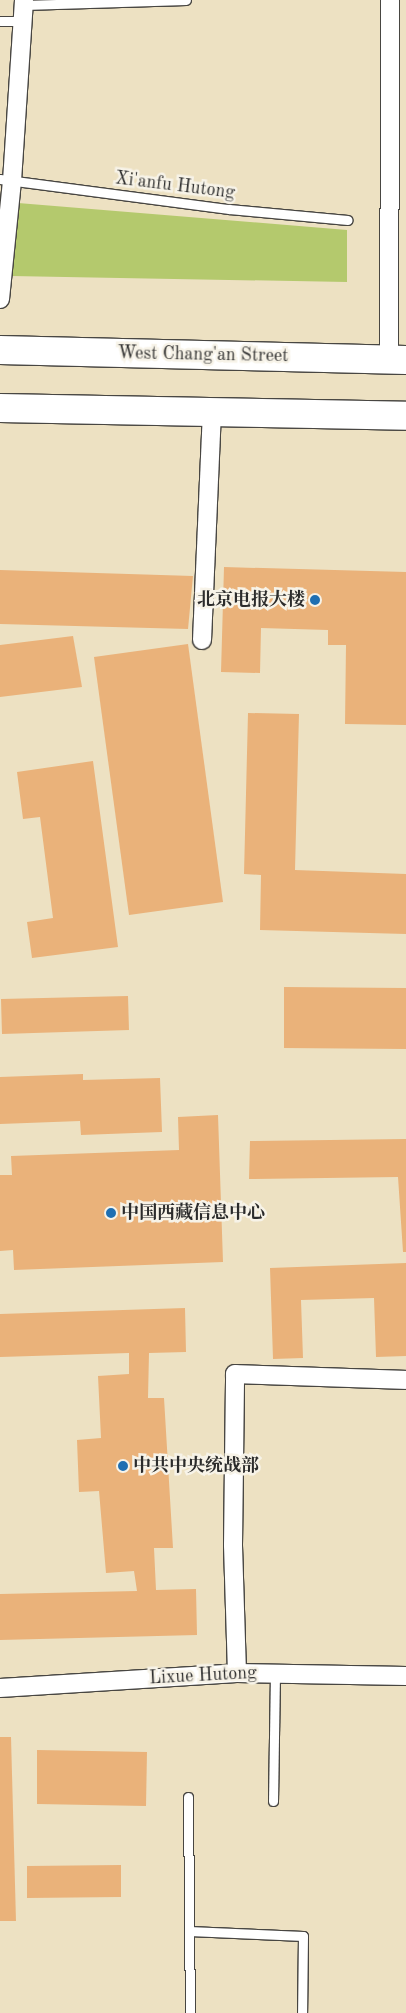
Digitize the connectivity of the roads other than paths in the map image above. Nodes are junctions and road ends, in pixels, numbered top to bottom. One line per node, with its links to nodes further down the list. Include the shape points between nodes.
1 (186, 0): 3 (lane)
2 (390, 0): 9 (street)
3 (23, 9): 4 (lane); 5 (street)
4 (0, 20)
5 (6, 180): 6 (lane, Xi'anfu Hutong, via 220,208); 7 (street)
6 (347, 220)
7 (0, 299)
8 (0, 350): 9 (highway, West Chang'an Street)
9 (398, 360)
10 (0, 408): 11 (highway)
11 (212, 412): 12 (highway); 13 (street)
12 (406, 416)
13 (202, 640)
14 (406, 1380): 15 (street, via 235,1374 233,1545)
15 (238, 1673): 16 (street, Lixue Hutong); 18 (street, Lixue Hutong)
16 (275, 1674): 17 (street, Lixue Hutong); 20 (lane)
17 (406, 1676)
18 (0, 1688)
19 (188, 1797): 21 (lane)
20 (273, 1801)
21 (189, 1931): 22 (lane); 23 (lane, via 303,1936)
22 (190, 2013)
23 (302, 2013)

